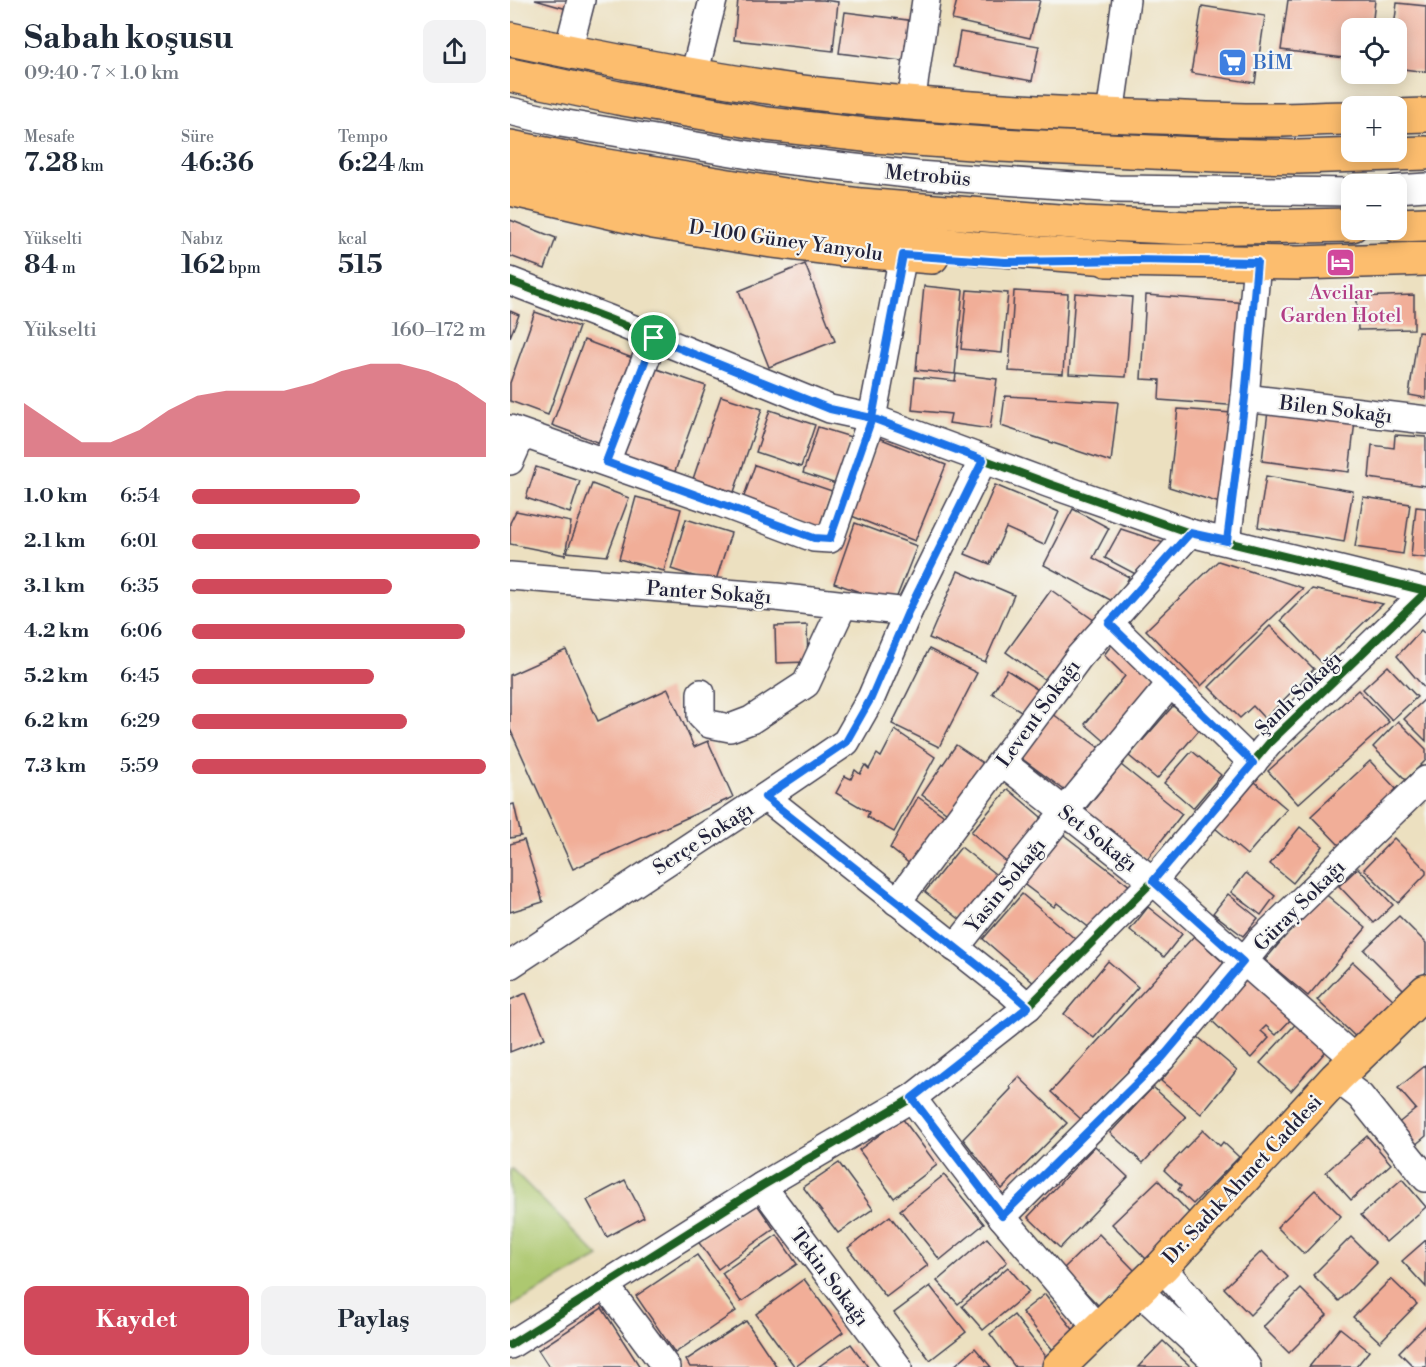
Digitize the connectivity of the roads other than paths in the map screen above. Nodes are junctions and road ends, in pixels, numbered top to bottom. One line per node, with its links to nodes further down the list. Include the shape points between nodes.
1 (581, 0): 6 (street)
2 (713, 0): 8 (street)
3 (926, 0): 9 (street)
4 (1126, 0): 11 (street)
5 (510, 39): 6 (main road)
6 (568, 51): 8 (main road)
7 (510, 75): 16 (main road, via 767,124 874,136 1218,155)
8 (694, 75): 9 (main road)
9 (911, 104): 11 (main road)
10 (510, 111): 21 (street, Metrobüs, via 767,158 917,175 1118,189)
11 (1110, 115): 14 (main road)
12 (1426, 115): 13 (main road)
13 (1407, 116)
14 (1341, 118)
15 (510, 147): 23 (main road, via 784,195 872,206 1190,228)
16 (1426, 153)
17 (510, 170): 27 (main road, via 721,216 975,248)
18 (1426, 187): 19 (street)
19 (1407, 188)
20 (510, 189): 25 (main road, D-100 Güney Yanyolu, via 653,222 772,241)
21 (1341, 192)
22 (1426, 224): 24 (main road)
23 (1341, 225)
24 (1407, 225)
25 (903, 255): 27 (main road, D-100 Güney Yanyolu, via 1005,262); 32 (street)
26 (1426, 259): 28 (main road, D-100 Güney Yanyolu)
27 (1134, 260): 28 (main road, D-100 Güney Yanyolu)
28 (1257, 262): 31 (street)
29 (510, 281): 30 (street)
30 (654, 338): 32 (street, via 830,409); 37 (street)
31 (1245, 398): 33 (street, Bilen Sokağı); 39 (street)
32 (872, 418): 35 (street); 37 (street, via 830,539 814,538)
33 (1426, 420)
34 (516, 432): 36 (street); 37 (street)
35 (983, 460): 38 (street); 43 (street)
36 (510, 461)
37 (606, 462)
38 (1190, 533): 39 (street); 44 (street, Levent Sokağı)
39 (1227, 541): 41 (street)
40 (510, 576): 42 (street, Panter Sokağı)
41 (1426, 592): 48 (street, Şanlı Sokağı)
42 (843, 605): 43 (street, Panter Sokağı); 46 (street, via 806,684 751,720 730,728 709,724 701,716)
43 (908, 612): 50 (street, via 871,698 846,742)
44 (1109, 623): 45 (street); 47 (street, Levent Sokağı, via 1079,657)
45 (1170, 683): 48 (street); 51 (street, Yasin Sokağı)
46 (700, 693)
47 (1002, 762): 51 (street, Set Sokağı); 53 (street, Levent Sokağı)
48 (1253, 763): 52 (street, Şanlı Sokağı)
49 (1426, 780): 55 (street, Güray Sokağı)
50 (765, 797): 53 (street, Serçe Sokağı); 56 (street, Serçe Sokağı)
51 (1064, 812): 52 (street, Set Sokağı); 54 (street, Yasin Sokağı)
52 (1153, 881): 55 (street, Set Sokağı); 58 (street, Şanlı Sokağı)
53 (897, 902): 54 (street, Serçe Sokağı)
54 (955, 948): 58 (street, Serçe Sokağı)
55 (1243, 962): 59 (street, Set Sokağı); 63 (street, Güray Sokağı, via 1162,1058)
56 (510, 965)
57 (1426, 991): 59 (main road, Dr. Sadık Ahmet Caddesi)
58 (1028, 1007): 60 (street, Şanlı Sokağı)
59 (1345, 1068): 61 (street, Set Sokağı, via 1360,1096); 64 (main road, Dr. Sadık Ahmet Caddesi)
60 (912, 1098): 62 (street, Şanlı Sokağı); 63 (street)
61 (1426, 1178)
62 (762, 1186): 65 (street, Şanlı Sokağı); 70 (street, Tekin Sokağı)
63 (1002, 1216): 67 (street)
64 (1162, 1267): 66 (main road, Dr. Sadık Ahmet Caddesi); 73 (street)
65 (604, 1285): 68 (street, Şanlı Sokağı); 69 (street)
66 (1138, 1290): 67 (main road, Dr. Sadık Ahmet Caddesi); 72 (street)
67 (1097, 1328): 71 (main road, Dr. Sadık Ahmet Caddesi)
68 (510, 1345)
69 (666, 1367)
70 (898, 1367)
71 (1059, 1367)
72 (1221, 1367)
73 (1247, 1367)

